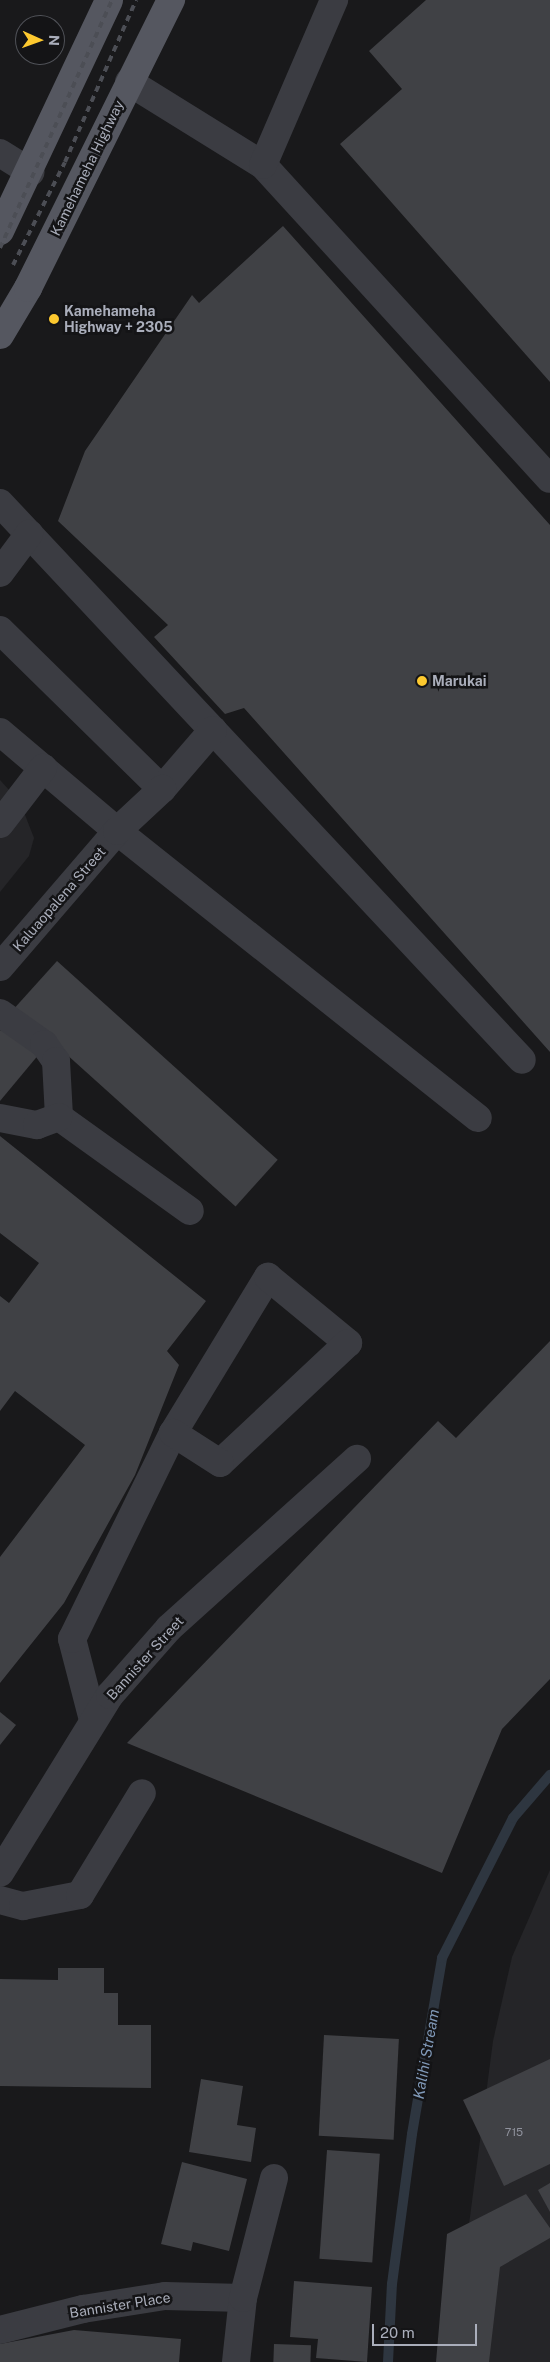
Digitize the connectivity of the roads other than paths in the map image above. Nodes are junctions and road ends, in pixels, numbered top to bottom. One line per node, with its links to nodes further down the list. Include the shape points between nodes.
1 (109, 0): 7 (main road)
2 (171, 0): 4 (main road, Kamehameha Highway)
3 (334, 0): 6 (street)
4 (129, 82): 6 (street); 9 (main road, Kamehameha Highway, via 28,288)
5 (0, 153): 7 (street)
6 (263, 165): 10 (street)
7 (30, 172): 8 (main road)
8 (0, 231)
9 (0, 335)
10 (550, 479)
11 (0, 503): 12 (street)
12 (29, 534): 13 (street); 15 (street)
13 (0, 573)
14 (0, 630): 18 (street)
15 (213, 730): 18 (street, Kaluaopalena Street); 23 (street)
16 (0, 732): 17 (street)
17 (43, 768): 19 (street); 20 (street)
18 (162, 789): 20 (street, Kaluaopalena Street)
19 (0, 824)
20 (117, 831): 21 (street, Kaluaopalena Street); 26 (street)
21 (0, 967)
22 (0, 1013): 24 (street, via 44,1044 56,1061)
23 (522, 1060)
24 (59, 1117): 25 (street, via 37,1125); 27 (street)
25 (0, 1118)
26 (478, 1118)
27 (190, 1212)
28 (173, 1433): 28 (street, via 268,1277 348,1343 220,1463); 30 (street, via 72,1640)
29 (357, 1459): 30 (street, Bannister Street, via 169,1628)
30 (93, 1720): 32 (street, Bannister Street)
31 (142, 1793): 33 (street, via 80,1895 23,1906)
32 (0, 1873)
33 (0, 1900)
34 (274, 2178): 35 (street)
35 (243, 2298): 36 (street, Bannister Place, via 165,2296 83,2309); 37 (street)
36 (0, 2330)
37 (236, 2362)

